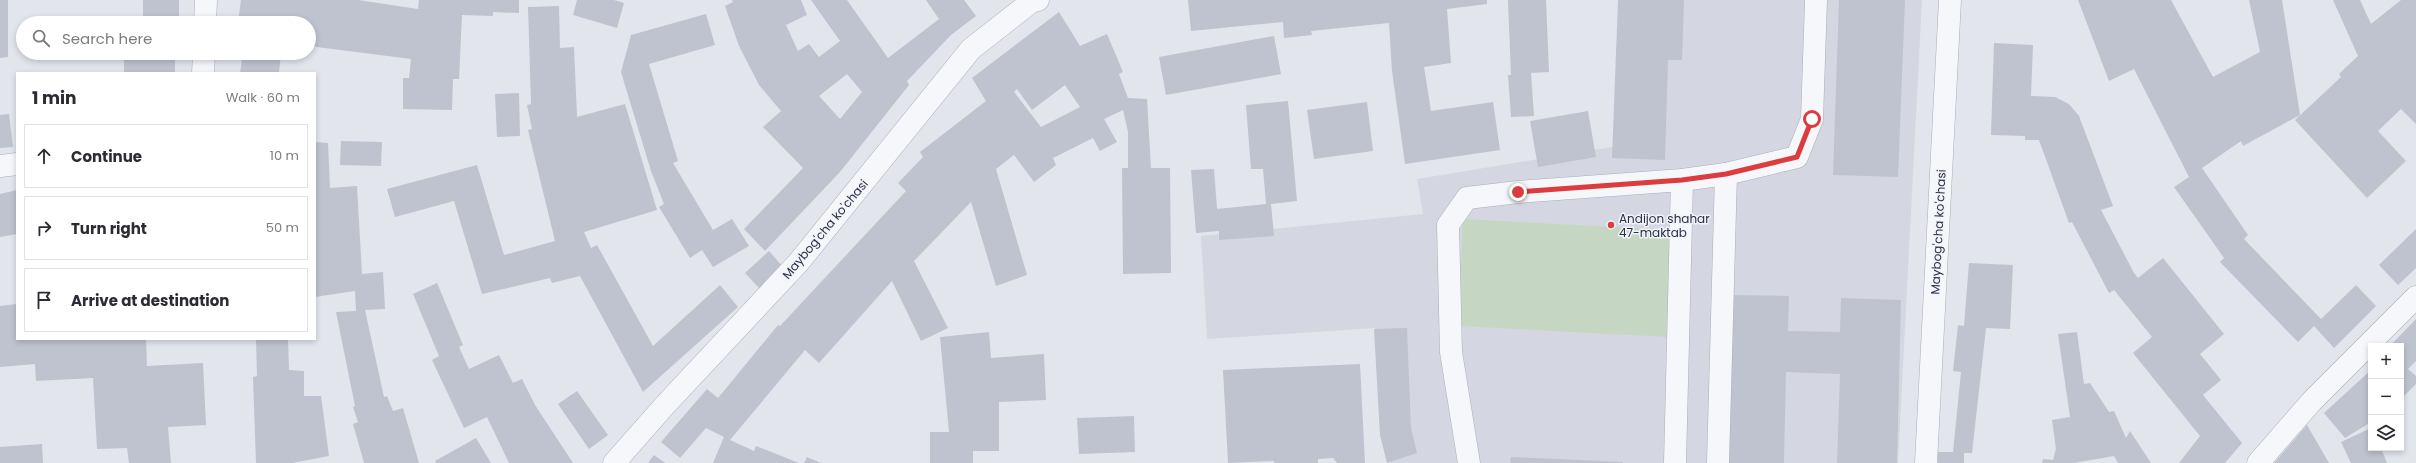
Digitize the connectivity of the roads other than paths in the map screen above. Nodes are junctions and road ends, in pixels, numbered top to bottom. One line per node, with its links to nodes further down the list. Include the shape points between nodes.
1 (206, 0): 5 (street)
2 (1038, 0): 13 (street, Maybog'cha ko'chasi, via 971,48 798,263)
3 (1816, 0): 10 (street, via 1812,119 1797,157)
4 (1950, 0): 17 (street, Maybog'cha ko'chasi)
5 (205, 16)
6 (204, 60): 7 (street)
7 (203, 72)
8 (16, 164): 9 (street)
9 (0, 166)
10 (1726, 174): 11 (street); 16 (street)
11 (1682, 180): 14 (street, via 1467,198 1448,225 1451,352); 15 (street)
12 (2416, 297): 18 (street, via 2312,402)
13 (614, 463)
14 (1469, 463)
15 (1675, 463)
16 (1718, 463)
17 (1926, 463)
18 (2258, 463)

